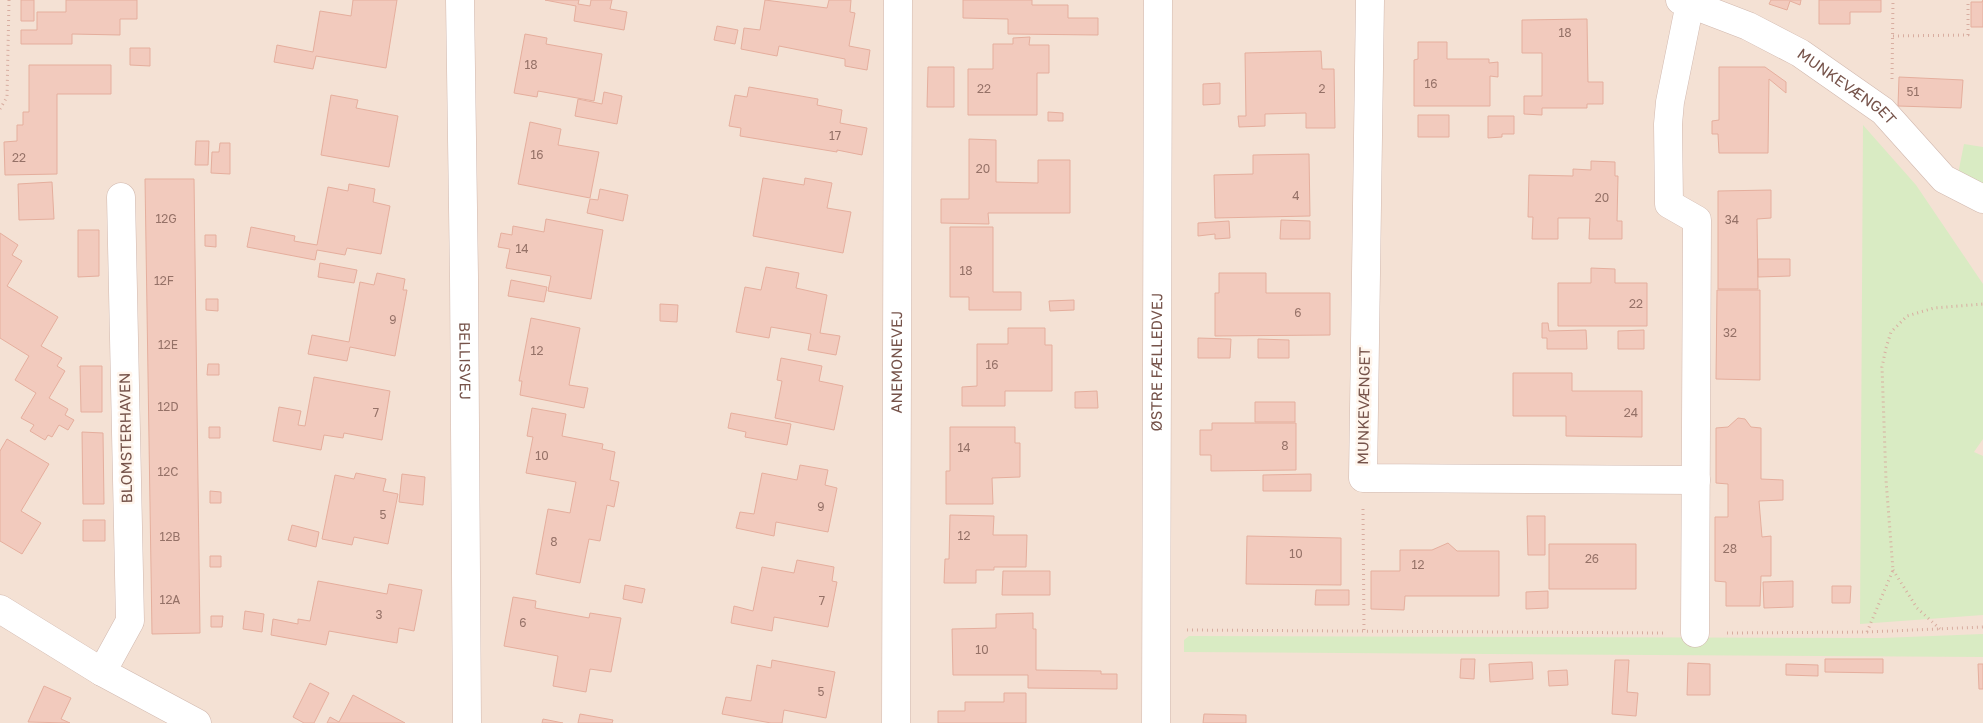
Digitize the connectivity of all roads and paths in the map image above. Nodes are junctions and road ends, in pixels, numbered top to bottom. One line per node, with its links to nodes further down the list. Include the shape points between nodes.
1 (9, 0): 10 (path, via 8,97)
2 (460, 0): 27 (street, BELLISVEJ)
3 (898, 0): 28 (street, ANEMONEVEJ)
4 (1158, 0): 20 (street, ØSTRE FÆLLEDVEJ)
5 (1370, 0): 15 (street, MUNKEVÆNGET)
6 (1893, 0): 9 (path)
7 (1968, 0): 9 (path, via 1968,35)
8 (1685, 1): 11 (street, MUNKEVÆNGET, via 1748,26 1800,53); 16 (street, MUNKEVÆNGET, via 1668,124 1669,204 1697,220)
9 (1893, 36): 11 (path, via 1892,87)
10 (0, 109)
11 (1883, 111): 13 (street, MUNKEVÆNGET, via 1944,180)
12 (121, 197): 25 (street, BLOMSTERHAVEN, via 130,621)
13 (1983, 199)
14 (1983, 304): 17 (path, via 1934,308 1907,316 1891,332 1882,367 1885,470)
15 (1362, 478): 16 (street, MUNKEVÆNGET); 22 (path)
16 (1696, 480): 24 (street, MUNKEVÆNGET)
17 (1893, 570): 21 (path, via 1917,608); 23 (path)
18 (0, 609): 25 (street)
19 (1983, 627): 21 (path)
20 (1156, 630): 22 (path); 29 (street, ØSTRE FÆLLEDVEJ)
21 (1940, 630): 23 (path)
22 (1364, 631): 24 (path)
23 (1868, 632): 24 (path)
24 (1695, 633)
25 (102, 672): 26 (street)
26 (197, 723)
27 (467, 723)
28 (896, 723)
29 (1156, 723)

